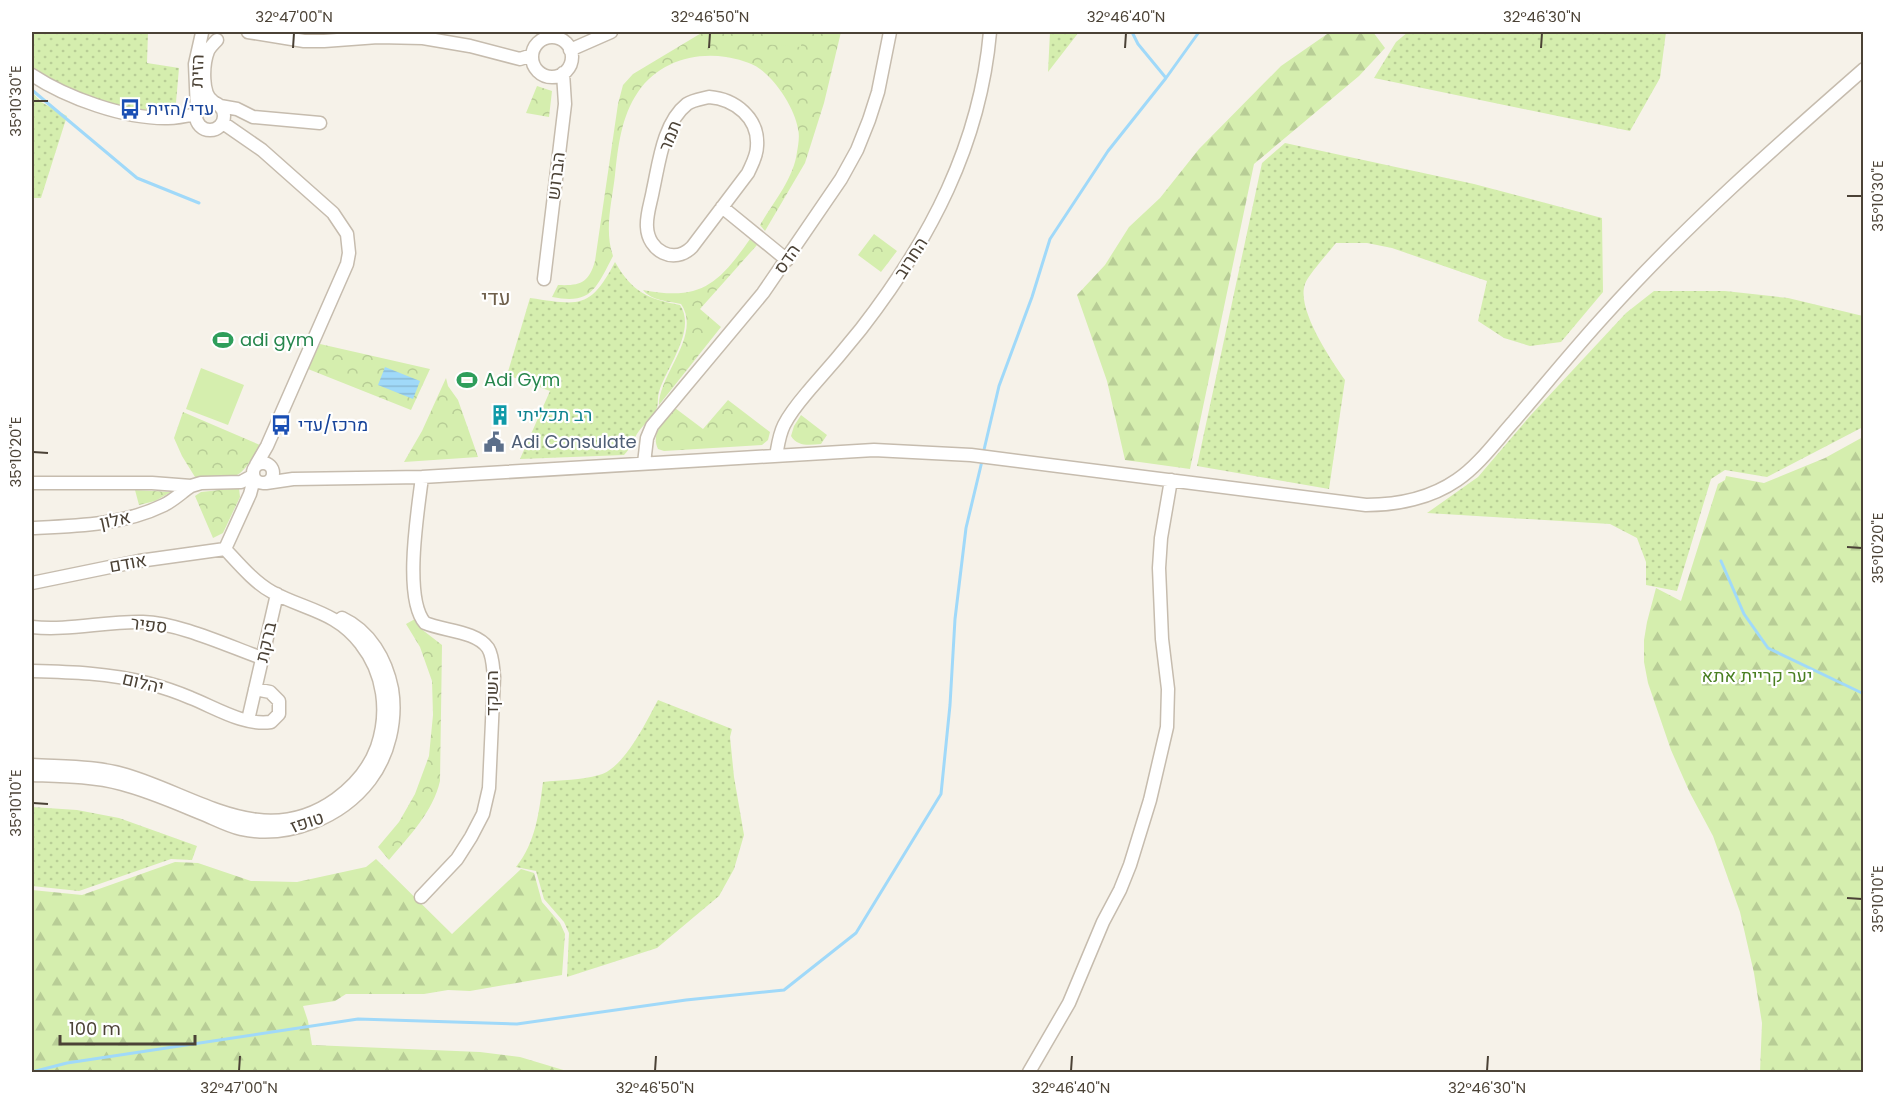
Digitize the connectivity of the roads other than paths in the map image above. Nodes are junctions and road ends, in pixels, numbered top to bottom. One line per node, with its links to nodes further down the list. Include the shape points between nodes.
1 (201, 32): 7 (street, via 206,38); 14 (street, הזית, via 195,64)
2 (248, 32): 9 (street, via 324,42 423,38 520,59)
3 (611, 32): 8 (street)
4 (890, 32): 18 (street, הדס, via 878,92 857,150)
5 (990, 32): 21 (street, החרוב, via 980,102 928,231 872,315 789,416)
6 (551, 34): 8 (street); 9 (street, via 538,43)
7 (221, 36): 13 (street, הזית, via 207,54 206,65 206,89 209,99)
8 (570, 50): 11 (street, via 571,63)
9 (532, 55): 11 (street, via 543,75)
10 (1863, 69): 27 (street, via 1663,253 1483,457 1438,492 1392,505 1366,505)
11 (563, 73): 19 (street, הברוש, via 565,104)
12 (32, 75): 14 (street, via 87,103 115,111 168,118)
13 (217, 104): 14 (street, via 204,103); 15 (street, via 224,114); 16 (street, via 253,117)
14 (196, 112): 15 (street, via 200,127 208,131)
15 (223, 123): 20 (street, via 262,150 333,213 349,243 346,264)
16 (320, 123)
17 (722, 207): 17 (street, תמר, via 748,173 758,147 757,136 753,124 736,105 722,98 696,100 679,113 666,137 647,216 650,238 660,252 687,252); 18 (street)
18 (787, 260): 22 (street, הדס, via 652,426)
19 (544, 279)
20 (267, 446): 23 (street); 24 (street)
21 (776, 456): 22 (street); 27 (street, via 874,450 971,455)
22 (644, 463): 25 (street)
23 (271, 468): 24 (street, via 272,478); 24 (street, via 263,463); 26 (street)
24 (258, 477): 26 (street); 29 (street); 31 (street)
25 (422, 477): 26 (street); 42 (street, השקד, via 414,555 416,606 425,623 466,634 488,648 494,677 489,788 483,814 457,859)
26 (293, 479)
27 (1171, 480): 43 (street, via 1159,568 1167,727 1150,800 1120,890 1069,1003)
28 (32, 483): 29 (street)
29 (191, 486): 30 (street, אלון, via 167,503 130,517 84,526)
30 (32, 528)
31 (225, 549): 32 (street, אודם, via 139,561); 33 (street, טופז)
32 (32, 583)
33 (277, 594): 34 (street, טופז); 36 (street, ברקת)
34 (321, 611): 40 (street, טופז, via 336,619 368,653 378,677 383,706 381,735 371,760 354,784 317,811 275,821 244,820 124,774); 41 (street, טופז, via 347,620 368,636 385,667 392,698 390,738 380,765 361,791 321,820 293,829 242,829 122,784)
35 (32, 627): 36 (street, ספיר, via 156,623)
36 (262, 658): 38 (street, ברקת)
37 (32, 671): 39 (street, יהלום, via 94,673 146,683)
38 (255, 689): 39 (street); 39 (street, יהלום, via 275,696 279,714 271,722)
39 (248, 720)
40 (32, 765)
41 (32, 775)
42 (421, 897)
43 (1029, 1072)

